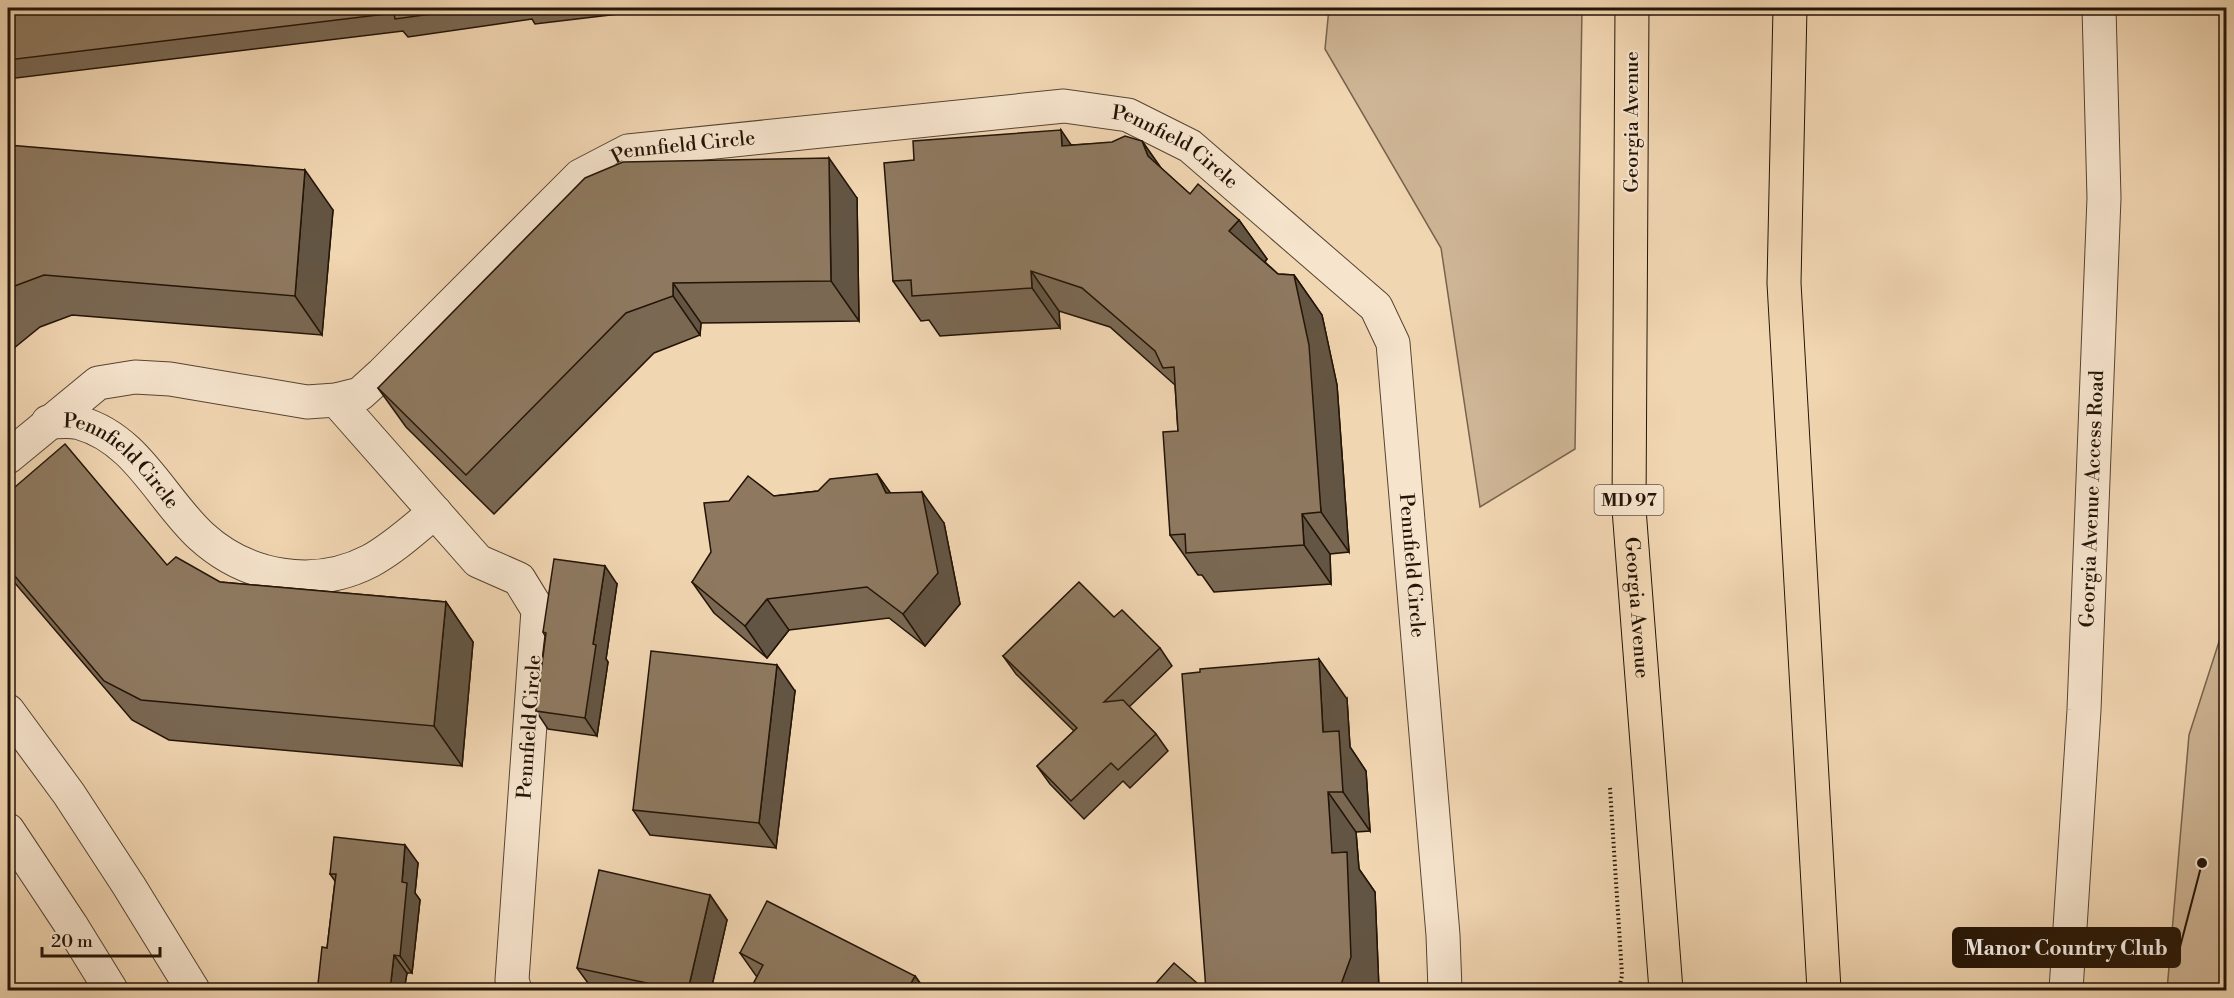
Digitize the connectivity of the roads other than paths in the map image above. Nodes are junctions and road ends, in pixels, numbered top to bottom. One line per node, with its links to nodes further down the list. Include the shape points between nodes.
1 (1632, 8): 14 (main road, Georgia Avenue / MD 97, via 1629,508)
2 (1790, 8): 15 (main road, via 1784,283)
3 (2099, 8): 16 (street, Georgia Avenue Access Road, via 2104,198 2084,710)
4 (336, 400): 5 (street, Pennfield Circle, via 308,402 170,379 135,377 98,383); 7 (street, Pennfield Circle); 13 (street, Pennfield Circle, via 360,394 382,374 580,176 628,151 1064,106 1128,115 1190,146 1376,307 1393,343)
5 (48, 422): 6 (street, Pennfield Circle); 7 (street, Pennfield Circle, via 79,422 115,439 202,536 245,566 289,577 332,576 370,561)
6 (8, 457)
7 (435, 512): 12 (street, Pennfield Circle, via 478,561 519,579 538,610 512,980)
8 (8, 711): 11 (street, via 69,794)
9 (8, 830): 10 (street)
10 (111, 990)
11 (193, 990)
12 (515, 990)
13 (1446, 990)
14 (1666, 990)
15 (1824, 990)
16 (2066, 990)

